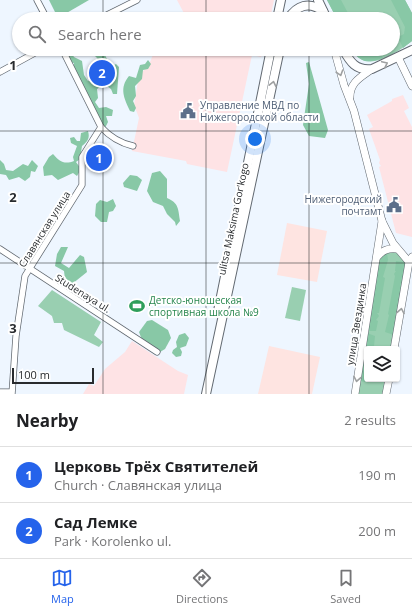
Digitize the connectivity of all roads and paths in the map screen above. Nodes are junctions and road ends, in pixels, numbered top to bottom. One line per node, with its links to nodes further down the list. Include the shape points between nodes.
1 (37, 0): 6 (street)
2 (136, 0): 7 (street)
3 (281, 0): 8 (main road)
4 (318, 0): 5 (main road)
5 (323, 11): 9 (main road, via 316,6 304,5)
6 (43, 12)
7 (113, 12)
8 (278, 12)
9 (293, 12)
10 (412, 50): 17 (main road)
11 (29, 56): 19 (street)
12 (66, 56): 22 (street)
13 (270, 56): 32 (main road, ulitsa Maksima Gor'kogo)
14 (278, 56): 32 (main road, ulitsa Maksima Gor'kogo, one-way to 14)
15 (336, 56): 21 (street, улица Звездинка, one-way to 21)
16 (347, 56): 18 (main road, via 358,68)
17 (398, 58): 18 (main road, one-way to 17); 20 (street)
18 (372, 70): 21 (street, via 355,81 350,89)
19 (0, 72)
20 (412, 86)
21 (350, 97): 24 (street, улица Звездинка)
22 (101, 127): 23 (street, via 122,143); 29 (street, Славянская улица, via 82,157 82,185)
23 (133, 146)
24 (382, 221): 26 (street, улица Звездинка); 27 (street, улица Звездинка)
25 (0, 249): 29 (street, Studenaya ul.)
26 (397, 249): 27 (street, via 388,249); 28 (street, улица Звездинка)
27 (377, 258): 38 (street, улица Звездинка, one-way to 38)
28 (410, 260): 30 (street, улица Звездинка, one-way to 28)
29 (29, 268): 31 (street, Studenaya ul.); 35 (street, Славянская улица, via 25,276 16,336)
30 (395, 346)
31 (157, 352)
32 (207, 376): 36 (main road, ulitsa Maksima Gor'kogo); 37 (main road, ulitsa Maksima Gor'kogo)
33 (388, 382): 39 (street)
34 (0, 392): 35 (street)
35 (12, 393)
36 (201, 394)
37 (206, 394)
38 (355, 394)
39 (386, 394)

